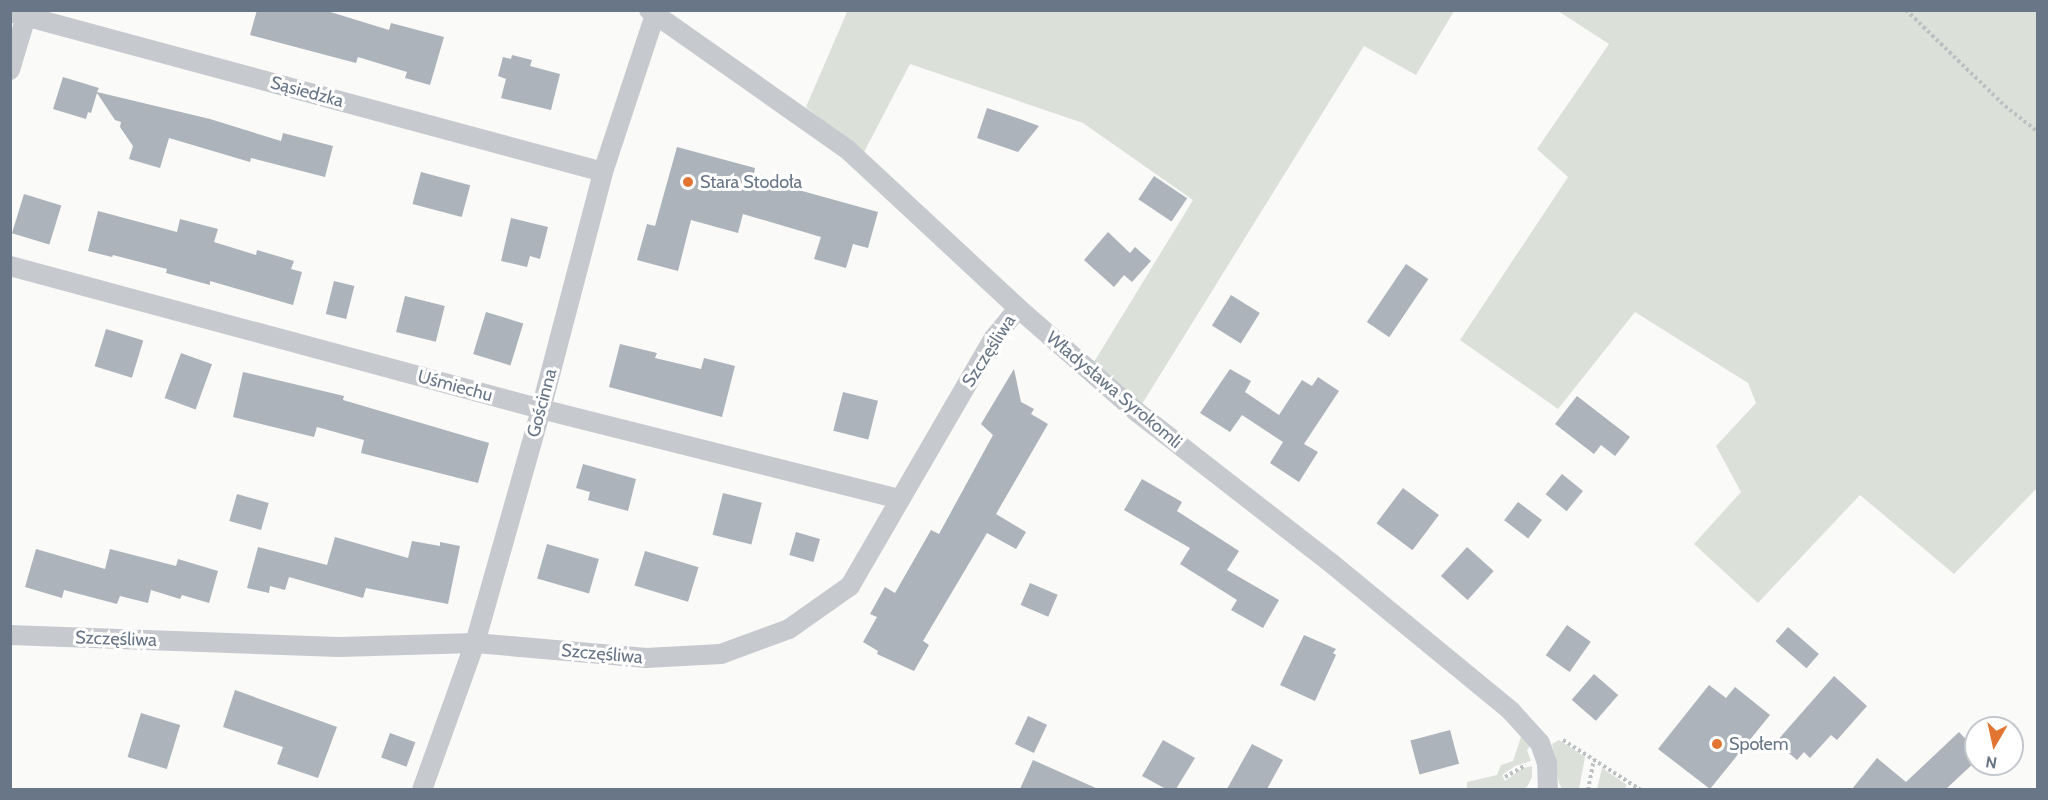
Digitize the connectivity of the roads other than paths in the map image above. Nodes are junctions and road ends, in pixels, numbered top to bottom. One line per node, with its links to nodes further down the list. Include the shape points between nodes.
1 (22, 13): 3 (street); 4 (street, Sąsiedzka)
2 (652, 13): 4 (street, Gościnna); 6 (street, Władysława Syrokomli, via 848,150)
3 (10, 70)
4 (603, 172): 7 (street, Gościnna)
5 (10, 266): 7 (street, Uśmiechu)
6 (1018, 308): 8 (street, Szczęśliwa, via 993,338); 12 (street, Władysława Syrokomli, via 1137,412 1331,563 1511,711 1547,763)
7 (541, 409): 8 (street, Uśmiechu); 10 (street, Gościnna)
8 (900, 499): 10 (street, Szczęśliwa, via 850,586 789,629 721,654 646,658)
9 (10, 635): 10 (street, Szczęśliwa, via 339,647)
10 (475, 643): 11 (street, Gościnna)
11 (422, 789)
12 (1548, 789)

